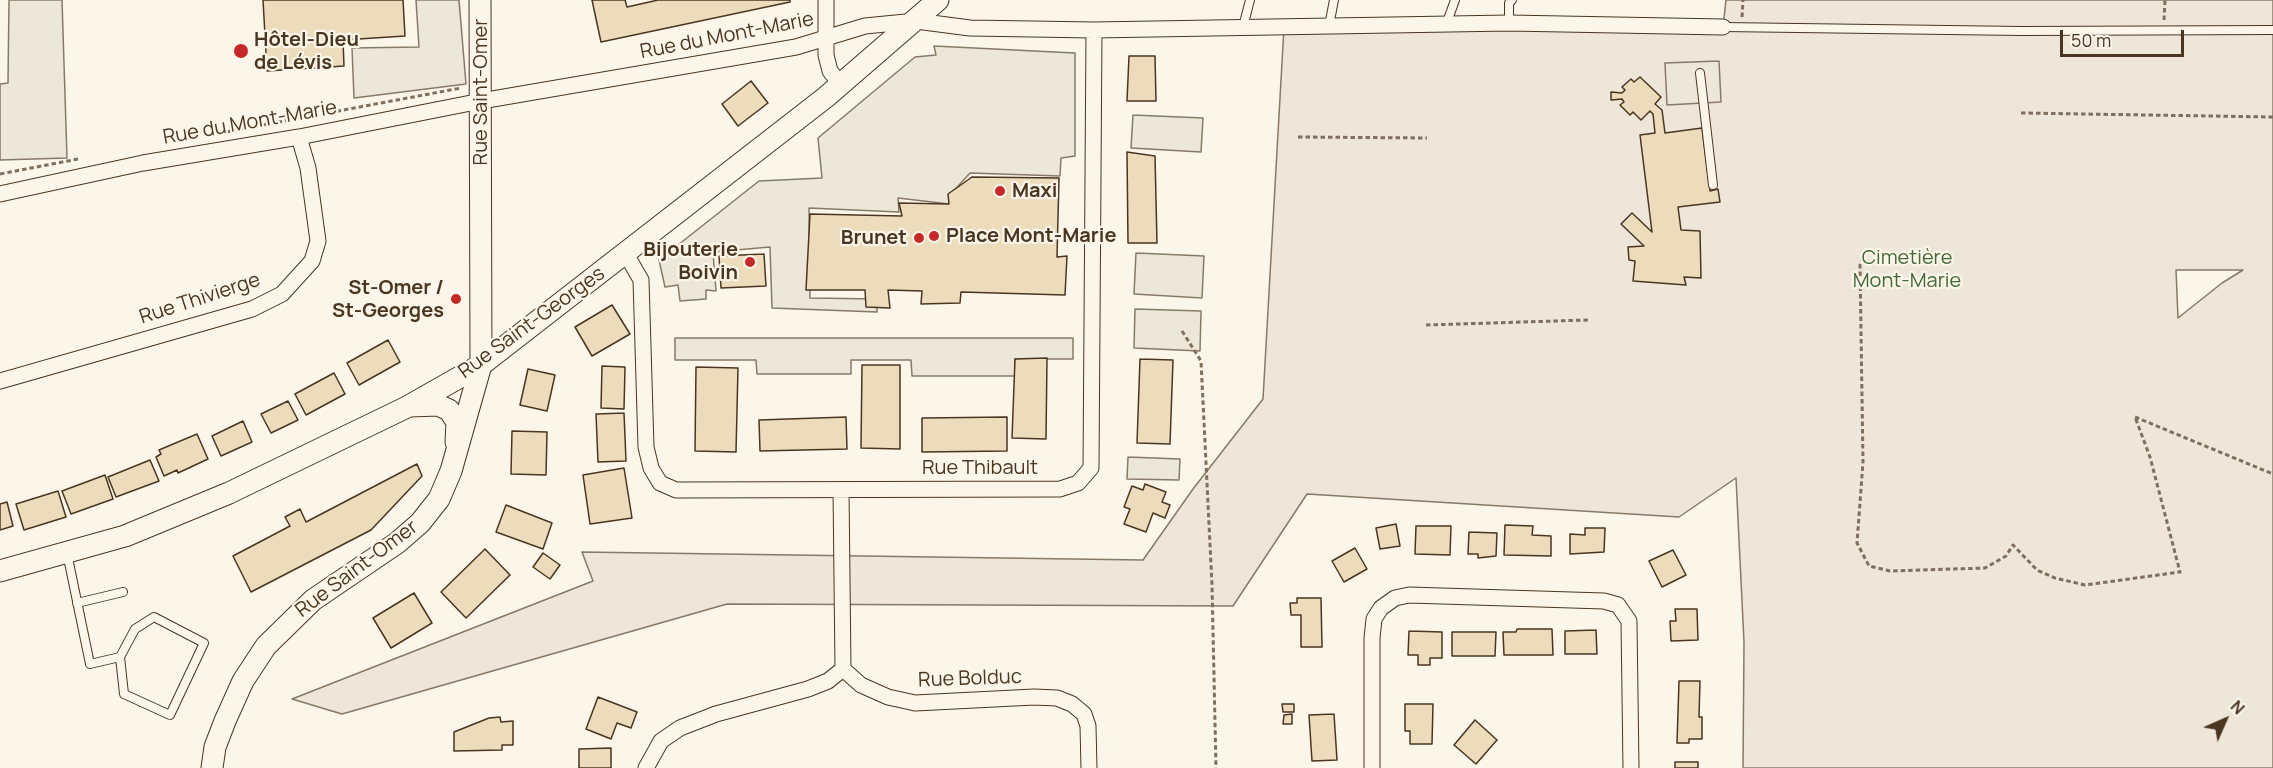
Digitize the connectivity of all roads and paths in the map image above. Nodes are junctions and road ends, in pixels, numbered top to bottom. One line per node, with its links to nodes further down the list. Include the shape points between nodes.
1 (480, 0): 21 (street, Rue Saint-Omer)
2 (826, 0): 18 (street)
3 (938, 0): 9 (street, Rue Saint-Georges)
4 (1250, 0): 13 (lane)
5 (1334, 0): 12 (lane)
6 (1455, 0): 11 (lane)
7 (1512, 0): 10 (lane)
8 (2165, 0): 17 (path)
9 (916, 21): 15 (street, Rue du Mont-Marie, via 970,28); 18 (street, Rue du Mont-Marie, via 864,26); 20 (street, Rue Saint-Georges)
10 (1509, 23): 11 (street, Rue du Mont-Marie); 14 (street, Rue du Mont-Marie)
11 (1446, 24): 12 (street, Rue du Mont-Marie)
12 (1329, 26): 13 (street, Rue du Mont-Marie)
13 (1243, 27): 15 (street, Rue du Mont-Marie)
14 (1724, 27): 17 (lane)
15 (1094, 30): 42 (street, Rue Thibault, via 1091,468 1078,483 1060,489)
16 (2273, 30): 17 (lane)
17 (2164, 31)
18 (826, 38): 20 (street, via 830,72); 21 (street, Rue du Mont-Marie, via 796,47)
19 (1700, 73): 30 (lane)
20 (841, 85): 32 (street, Rue Saint-Georges)
21 (481, 101): 24 (path, via 458,87); 25 (street, Rue du Mont-Marie); 37 (street, Rue Saint-Omer)
22 (2021, 113): 23 (path)
23 (2273, 117)
24 (215, 134)
25 (299, 137): 31 (street, Rue du Mont-Marie, via 143,163); 38 (street, Rue Thivierge, via 308,168 318,241 312,261 282,294 252,309)
26 (1298, 137): 27 (path)
27 (1427, 138)
28 (79, 159): 29 (path)
29 (0, 174)
30 (1713, 185)
31 (0, 194)
32 (626, 254): 37 (street, Rue Saint-Georges); 42 (street, Rue Thibault, via 641,280 646,447 660,483 676,490)
33 (1863, 257): 41 (path, via 1863,462 1857,543 1869,566 1890,571 1984,568 2006,556 2013,545 2037,570 2085,585 2180,572 2150,457 2135,417)
34 (1588, 320): 35 (path)
35 (1426, 326)
36 (1182, 331): 52 (path, via 1201,360)
37 (481, 365): 39 (street, Rue Saint-Georges); 40 (street, Rue Saint-Omer)
38 (0, 381)
39 (407, 407): 40 (street, via 438,405 449,410 458,430); 43 (street, Rue Saint-Georges, via 229,494 125,536)
40 (451, 471): 49 (street, Rue Saint-Omer, via 439,499 420,523 313,600 266,646 243,681 225,721)
41 (2273, 474)
42 (841, 490): 48 (street)
43 (66, 552): 44 (street, Rue Saint-Georges); 46 (lane)
44 (0, 571)
45 (123, 592): 46 (lane)
46 (77, 603): 47 (lane, via 90,664)
47 (120, 657): 47 (lane, via 124,694 170,715 204,643 154,617 135,629)
48 (843, 669): 50 (street, via 808,689 680,728 660,741); 51 (street, Rue Bolduc, via 861,685 915,703 1034,697 1057,698 1072,704 1084,714 1088,726)
49 (212, 768)
50 (646, 768)
51 (1089, 768)
52 (1216, 768)
53 (1372, 768): 54 (street, via 1374,619 1395,598 1409,595 1618,605 1629,621)
54 (1631, 768)

